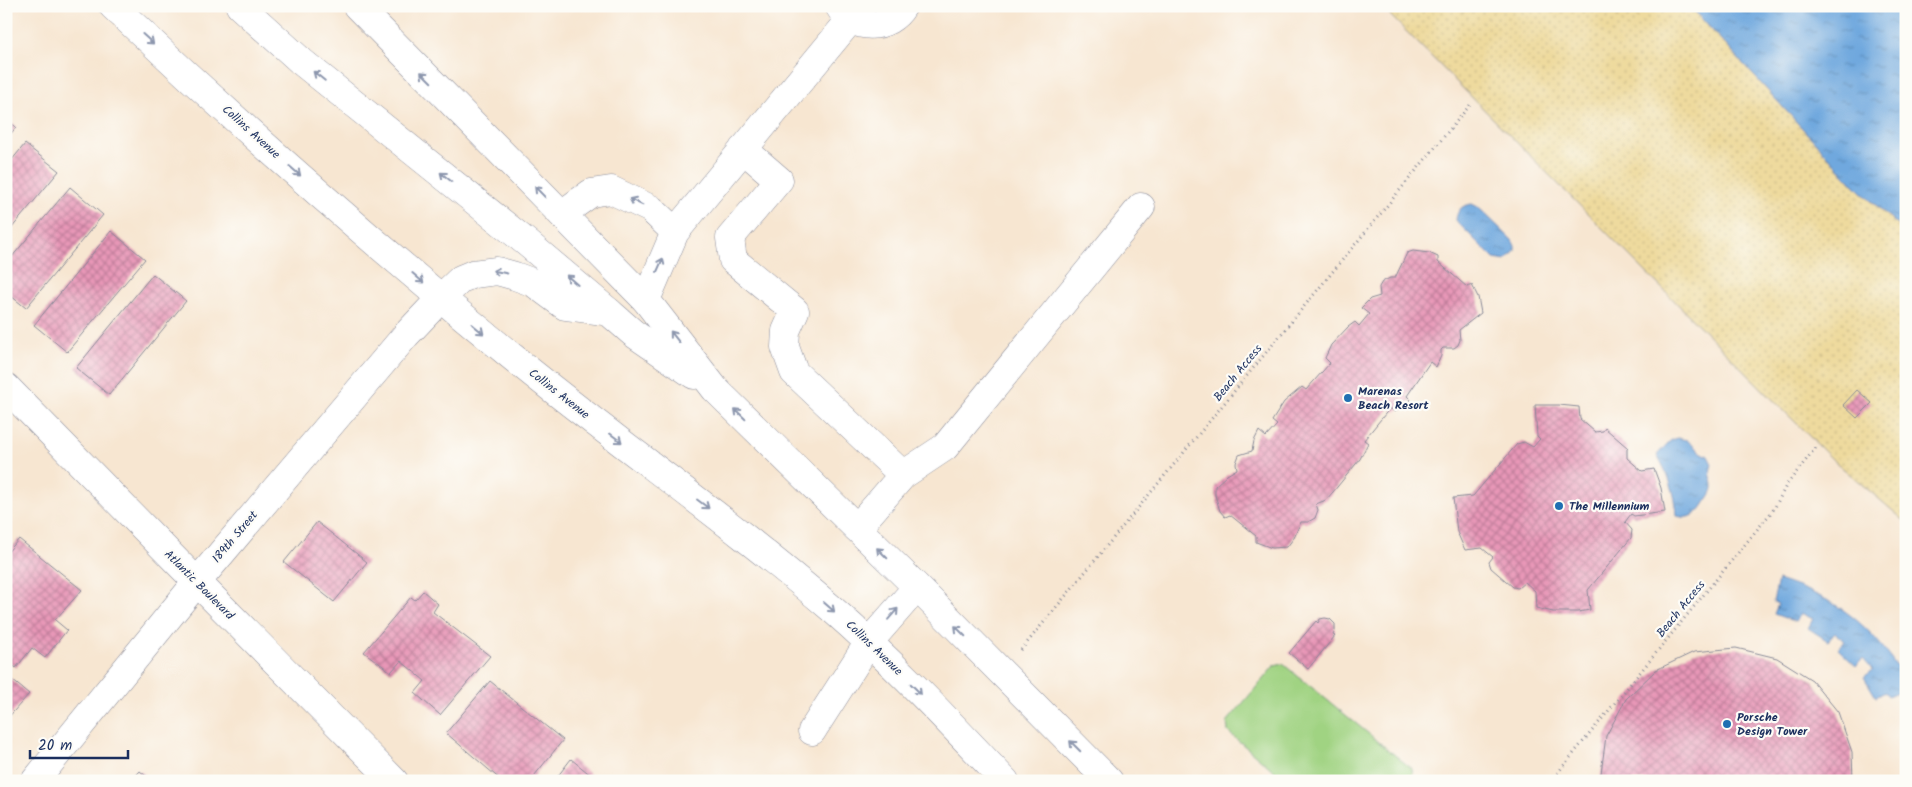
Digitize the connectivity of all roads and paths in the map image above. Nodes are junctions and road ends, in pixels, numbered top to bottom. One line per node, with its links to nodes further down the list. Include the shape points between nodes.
1 (113, 6): 11 (main road, Collins Avenue, one-way to 11, via 267,147)
2 (240, 6): 13 (main road, one-way to 2, via 302,62)
3 (357, 6): 9 (main road, one-way to 3)
4 (903, 6): 5 (main road, via 894,17 873,26 862,24)
5 (845, 13): 7 (main road)
6 (1470, 105): 22 (path, Beach Access)
7 (743, 149): 10 (main road); 17 (main road, via 780,180 730,238 733,260 796,311 786,330 785,347 794,372)
8 (1141, 207): 17 (main road, via 945,447)
9 (562, 214): 10 (main road, one-way to 9, via 651,210 611,190 591,193); 12 (main road)
10 (675, 232): 12 (main road, one-way to 10)
11 (441, 298): 13 (main road, 189th Street, one-way to 11, via 565,306 534,283 497,271 461,279); 19 (main road, 189th Street); 21 (main road, Collins Avenue, one-way to 21, via 577,409 710,509)
12 (646, 300): 15 (main road, one-way to 12)
13 (609, 312): 15 (main road, via 632,333)
14 (6, 386): 19 (main road, Atlantic Boulevard)
15 (715, 389): 18 (main road, one-way to 15)
16 (1818, 445): 29 (path, Beach Access, via 1787,484 1774,509)
17 (903, 475): 18 (main road)
18 (857, 528): 20 (main road, one-way to 18)
19 (197, 582): 25 (main road, 189th Street); 26 (main road, Atlantic Boulevard)
20 (917, 587): 21 (main road, one-way to 20); 28 (main road, one-way to 20)
21 (869, 642): 23 (main road); 27 (main road, Collins Avenue, one-way to 27)
22 (1019, 652)
23 (812, 731)
24 (1906, 773): 30 (path)
25 (34, 781)
26 (394, 781)
27 (1005, 781)
28 (1109, 781)
29 (1552, 781)
30 (1899, 781)

